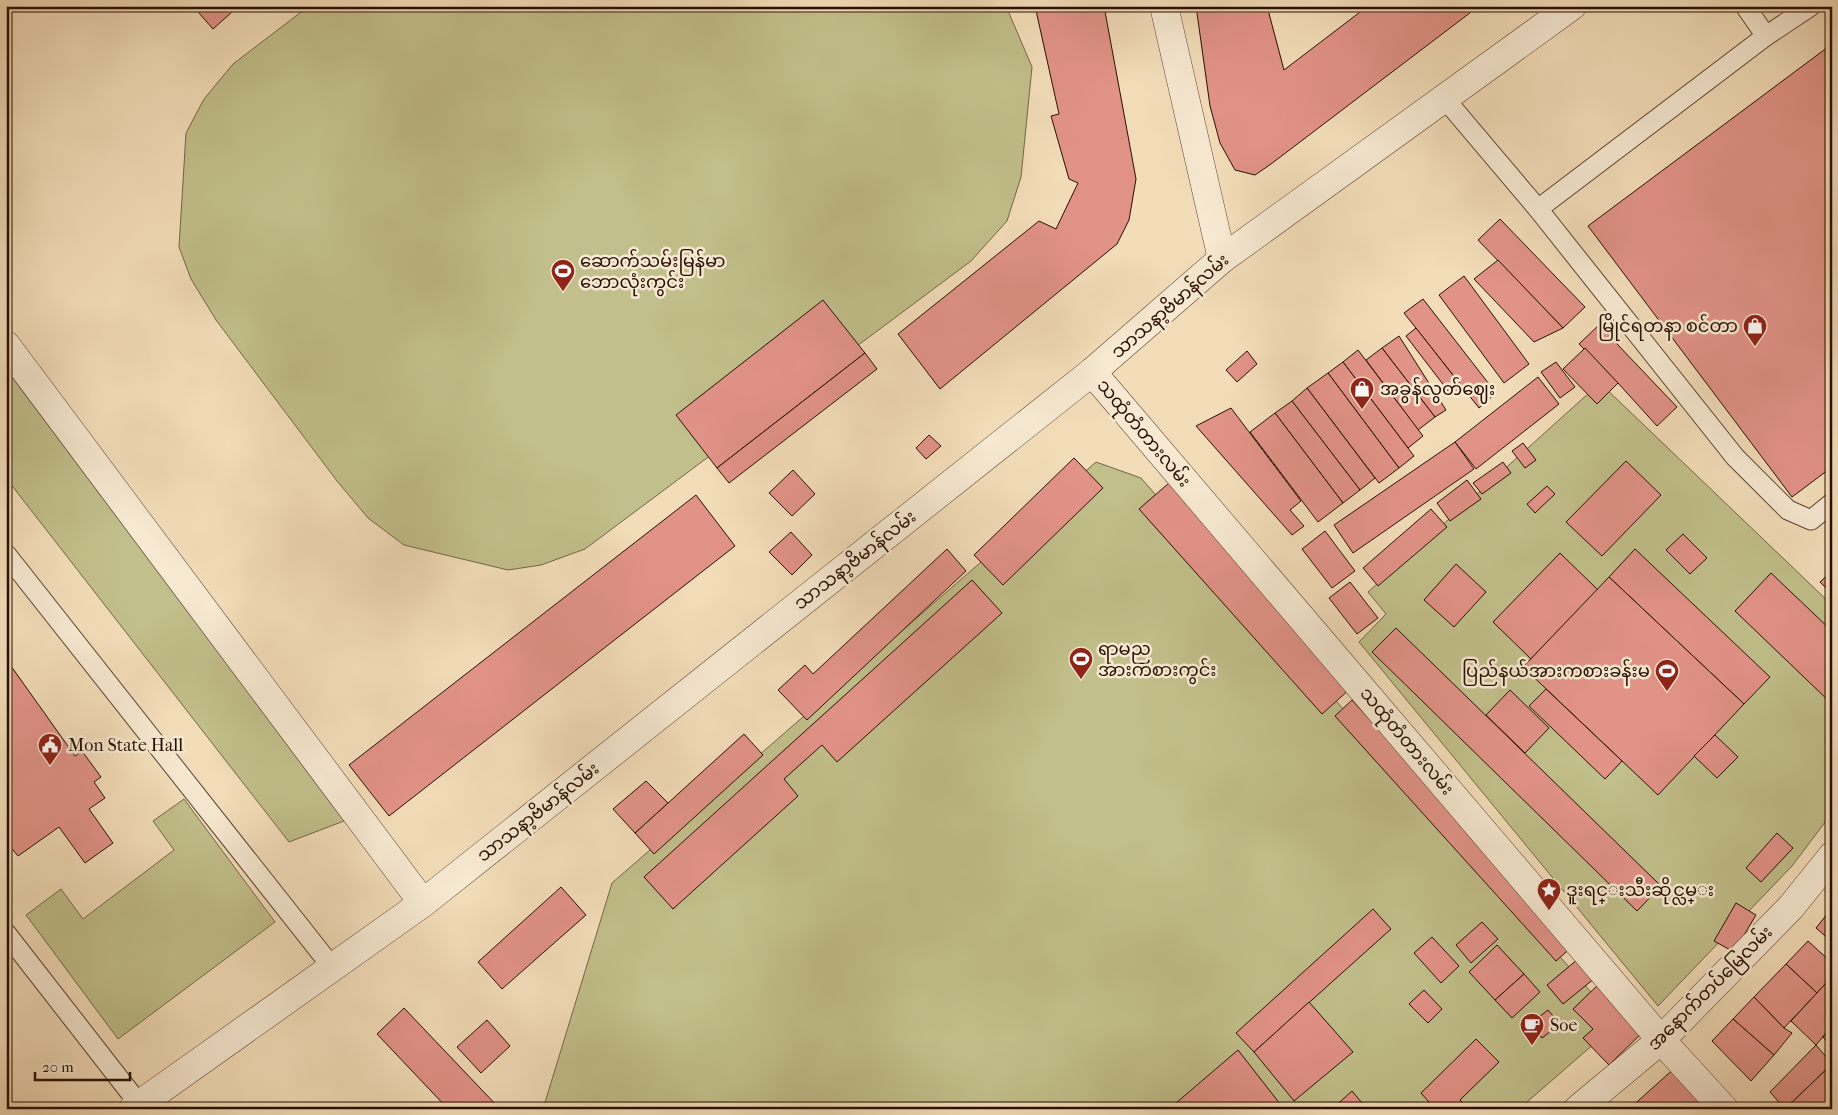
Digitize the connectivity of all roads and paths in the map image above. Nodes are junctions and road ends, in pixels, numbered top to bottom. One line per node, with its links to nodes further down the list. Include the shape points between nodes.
1 (1164, 6): 8 (street)
2 (1572, 6): 6 (street, သာသနာ့ဗိမာန်လမ်း)
3 (1745, 6): 5 (lane)
4 (1811, 6): 5 (lane)
5 (1766, 36): 7 (lane)
6 (1445, 99): 7 (lane); 8 (street, သာသနာ့ဗိမာန်လမ်း)
7 (1538, 209): 11 (lane, via 1736,457 1788,510 1812,520)
8 (1222, 259): 10 (street, သာသနာ့ဗိမာန်လမ်း)
9 (6, 345): 14 (street)
10 (1092, 372): 14 (street, သာသနာ့ဗိမာန်လမ်း); 17 (street, သထုံတံတားလမ်း)
11 (1832, 503)
12 (6, 554): 16 (lane)
13 (1831, 859): 17 (street, အနောက်တပ်မြေလမ်း, via 1791,907)
14 (423, 903): 16 (street, သာသနာ့ဗိမာန်လမ်း)
15 (6, 932): 19 (lane)
16 (332, 967): 19 (street, သာသနာ့ဗိမာန်လမ်း)
17 (1661, 1040): 18 (street, အနောက်တပ်မြေလမ်း); 20 (street, သထုံတံတားလမ်း)
18 (1591, 1105)
19 (136, 1106)
20 (1724, 1109)

